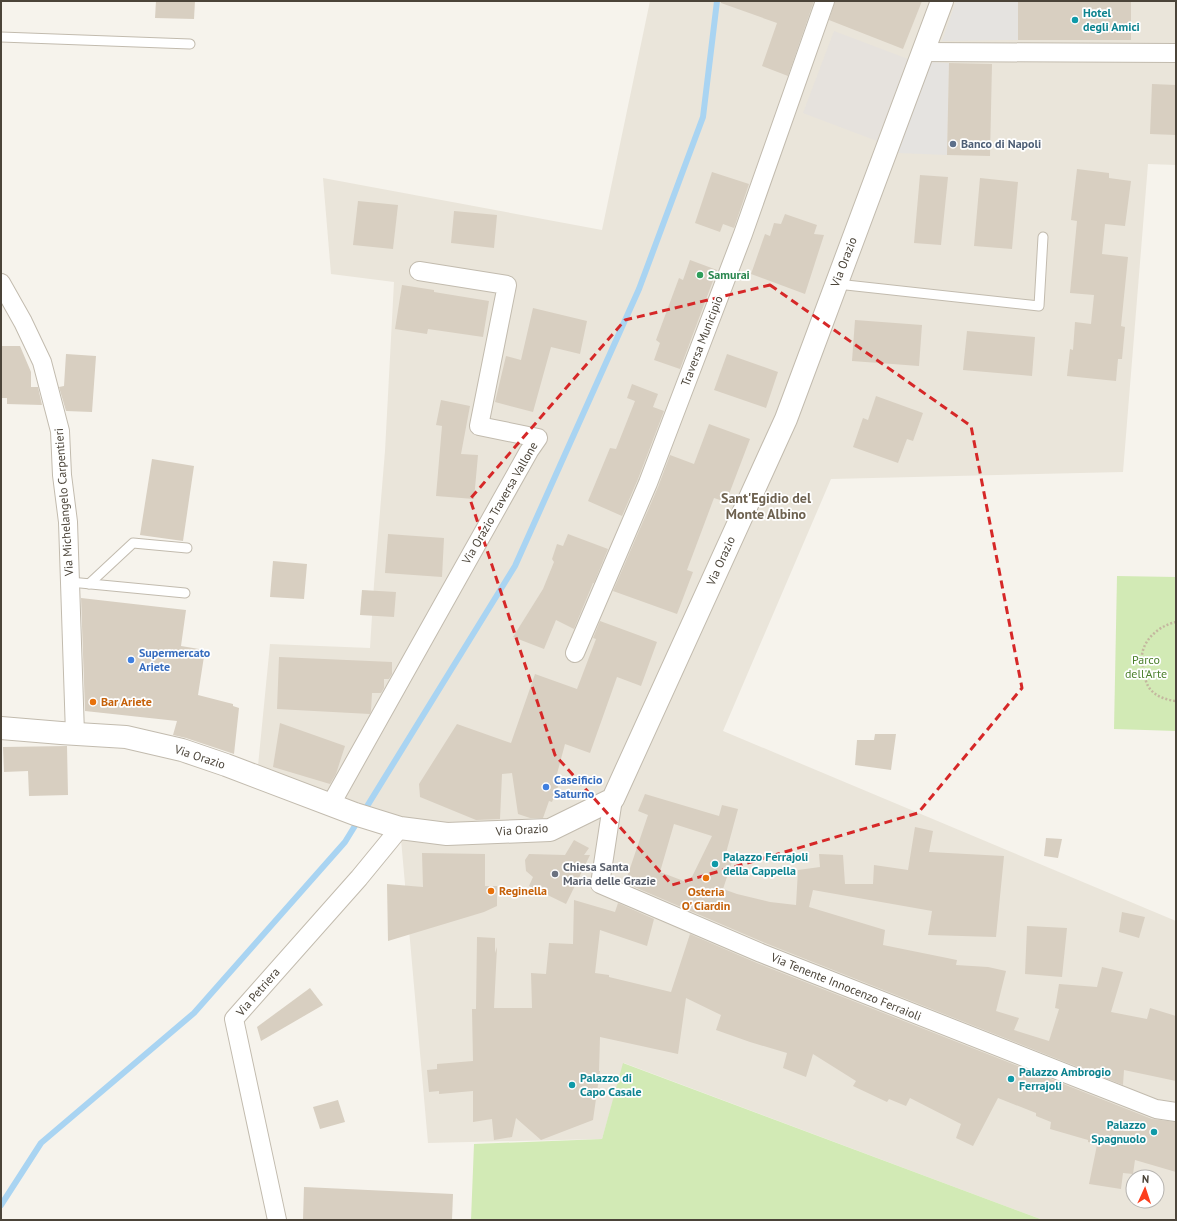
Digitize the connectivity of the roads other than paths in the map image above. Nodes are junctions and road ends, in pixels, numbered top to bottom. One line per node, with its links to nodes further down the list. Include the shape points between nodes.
1 (825, 1): 15 (street, Traversa Municipio, via 743,234 648,483)
2 (942, 1): 5 (street, Via Orazio)
3 (1, 37): 4 (lane)
4 (190, 44)
5 (923, 52): 6 (street); 10 (street, Via Orazio)
6 (1176, 53)
7 (1043, 237): 10 (lane, via 1039,306)
8 (419, 271): 20 (street, Via Orazio Traversa Vallone, via 507,285 479,426 538,438)
9 (1, 283): 12 (street, Via Michelangelo Carpentieri, via 42,362 60,431)
10 (836, 284): 19 (street, Via Orazio, via 786,419)
11 (187, 548): 13 (lane, via 133,543)
12 (70, 582): 13 (lane); 17 (street, Via Michelangelo Carpentieri)
13 (89, 584): 14 (lane)
14 (185, 593)
15 (575, 653)
16 (1, 728): 17 (street)
17 (68, 734): 18 (street); 20 (street, Via Orazio, via 126,737 182,750)
18 (1, 743)
19 (614, 799): 21 (street, Via Orazio, via 550,830 447,834); 22 (street, Via Tenente Innocenzo Ferraioli, via 600,884 761,953 1068,1075 1156,1109)
20 (331, 804): 21 (street, Via Orazio)
21 (400, 828): 23 (street, Via Petriera, via 234,1019)
22 (1176, 1112)
23 (277, 1220)

